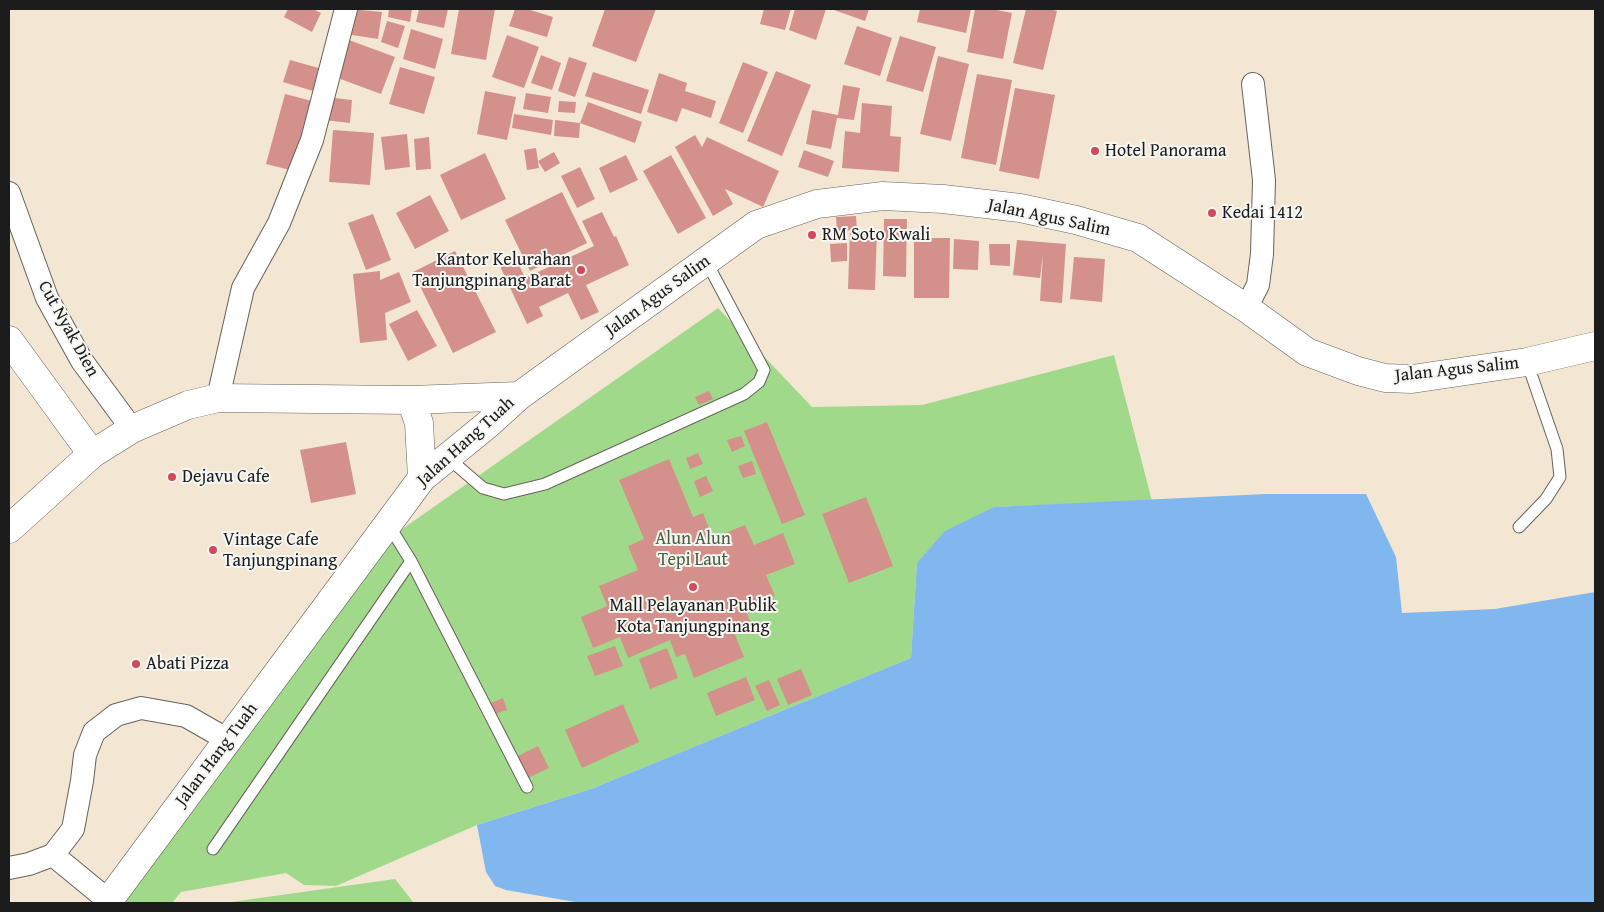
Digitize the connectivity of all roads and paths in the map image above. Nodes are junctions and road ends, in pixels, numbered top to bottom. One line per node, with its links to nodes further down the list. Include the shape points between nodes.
1 (346, 9): 10 (street, via 312,140 279,223 244,288)
2 (1252, 84): 5 (street, via 1264,180 1258,285)
3 (9, 193): 12 (street, Cut Nyak Dien, via 47,298 82,361)
4 (706, 261): 5 (main road, Jalan Agus Salim, via 756,225 817,204 883,196 943,199 1039,212 1138,238); 9 (main road, Jalan Agus Salim); 14 (lane, via 764,370 752,388 545,484 504,494 483,488)
5 (1246, 308): 8 (main road, Jalan Agus Salim, via 1307,352 1385,378 1412,379)
6 (9, 340): 13 (main road)
7 (1595, 346): 8 (main road, Jalan Agus Salim)
8 (1527, 362): 17 (lane, via 1557,449 1560,477 1546,499)
9 (519, 396): 11 (main road, Jalan Hang Tuah); 14 (main road, Jalan Hang Tuah)
10 (218, 398): 11 (main road, Jalan Hang Tuah); 12 (main road, Jalan Hang Tuah, via 188,405)
11 (411, 400): 15 (main road, via 419,423)
12 (132, 429): 13 (main road, Jalan Hang Tuah)
13 (92, 454): 18 (main road, Jalan Hang Tuah)
14 (448, 457): 15 (main road, Jalan Hang Tuah)
15 (422, 478): 16 (main road, Jalan Hang Tuah)
16 (388, 524): 19 (lane); 20 (main road, Jalan Hang Tuah)
17 (1519, 527)
18 (9, 529)
19 (412, 561): 21 (lane); 22 (lane)
20 (228, 740): 23 (street, via 186,716 142,708 116,715 94,732 85,755 73,829); 25 (main road, Jalan Hang Tuah)
21 (527, 787)
22 (213, 849)
23 (53, 855): 24 (street); 25 (street)
24 (9, 868)
25 (108, 902)

